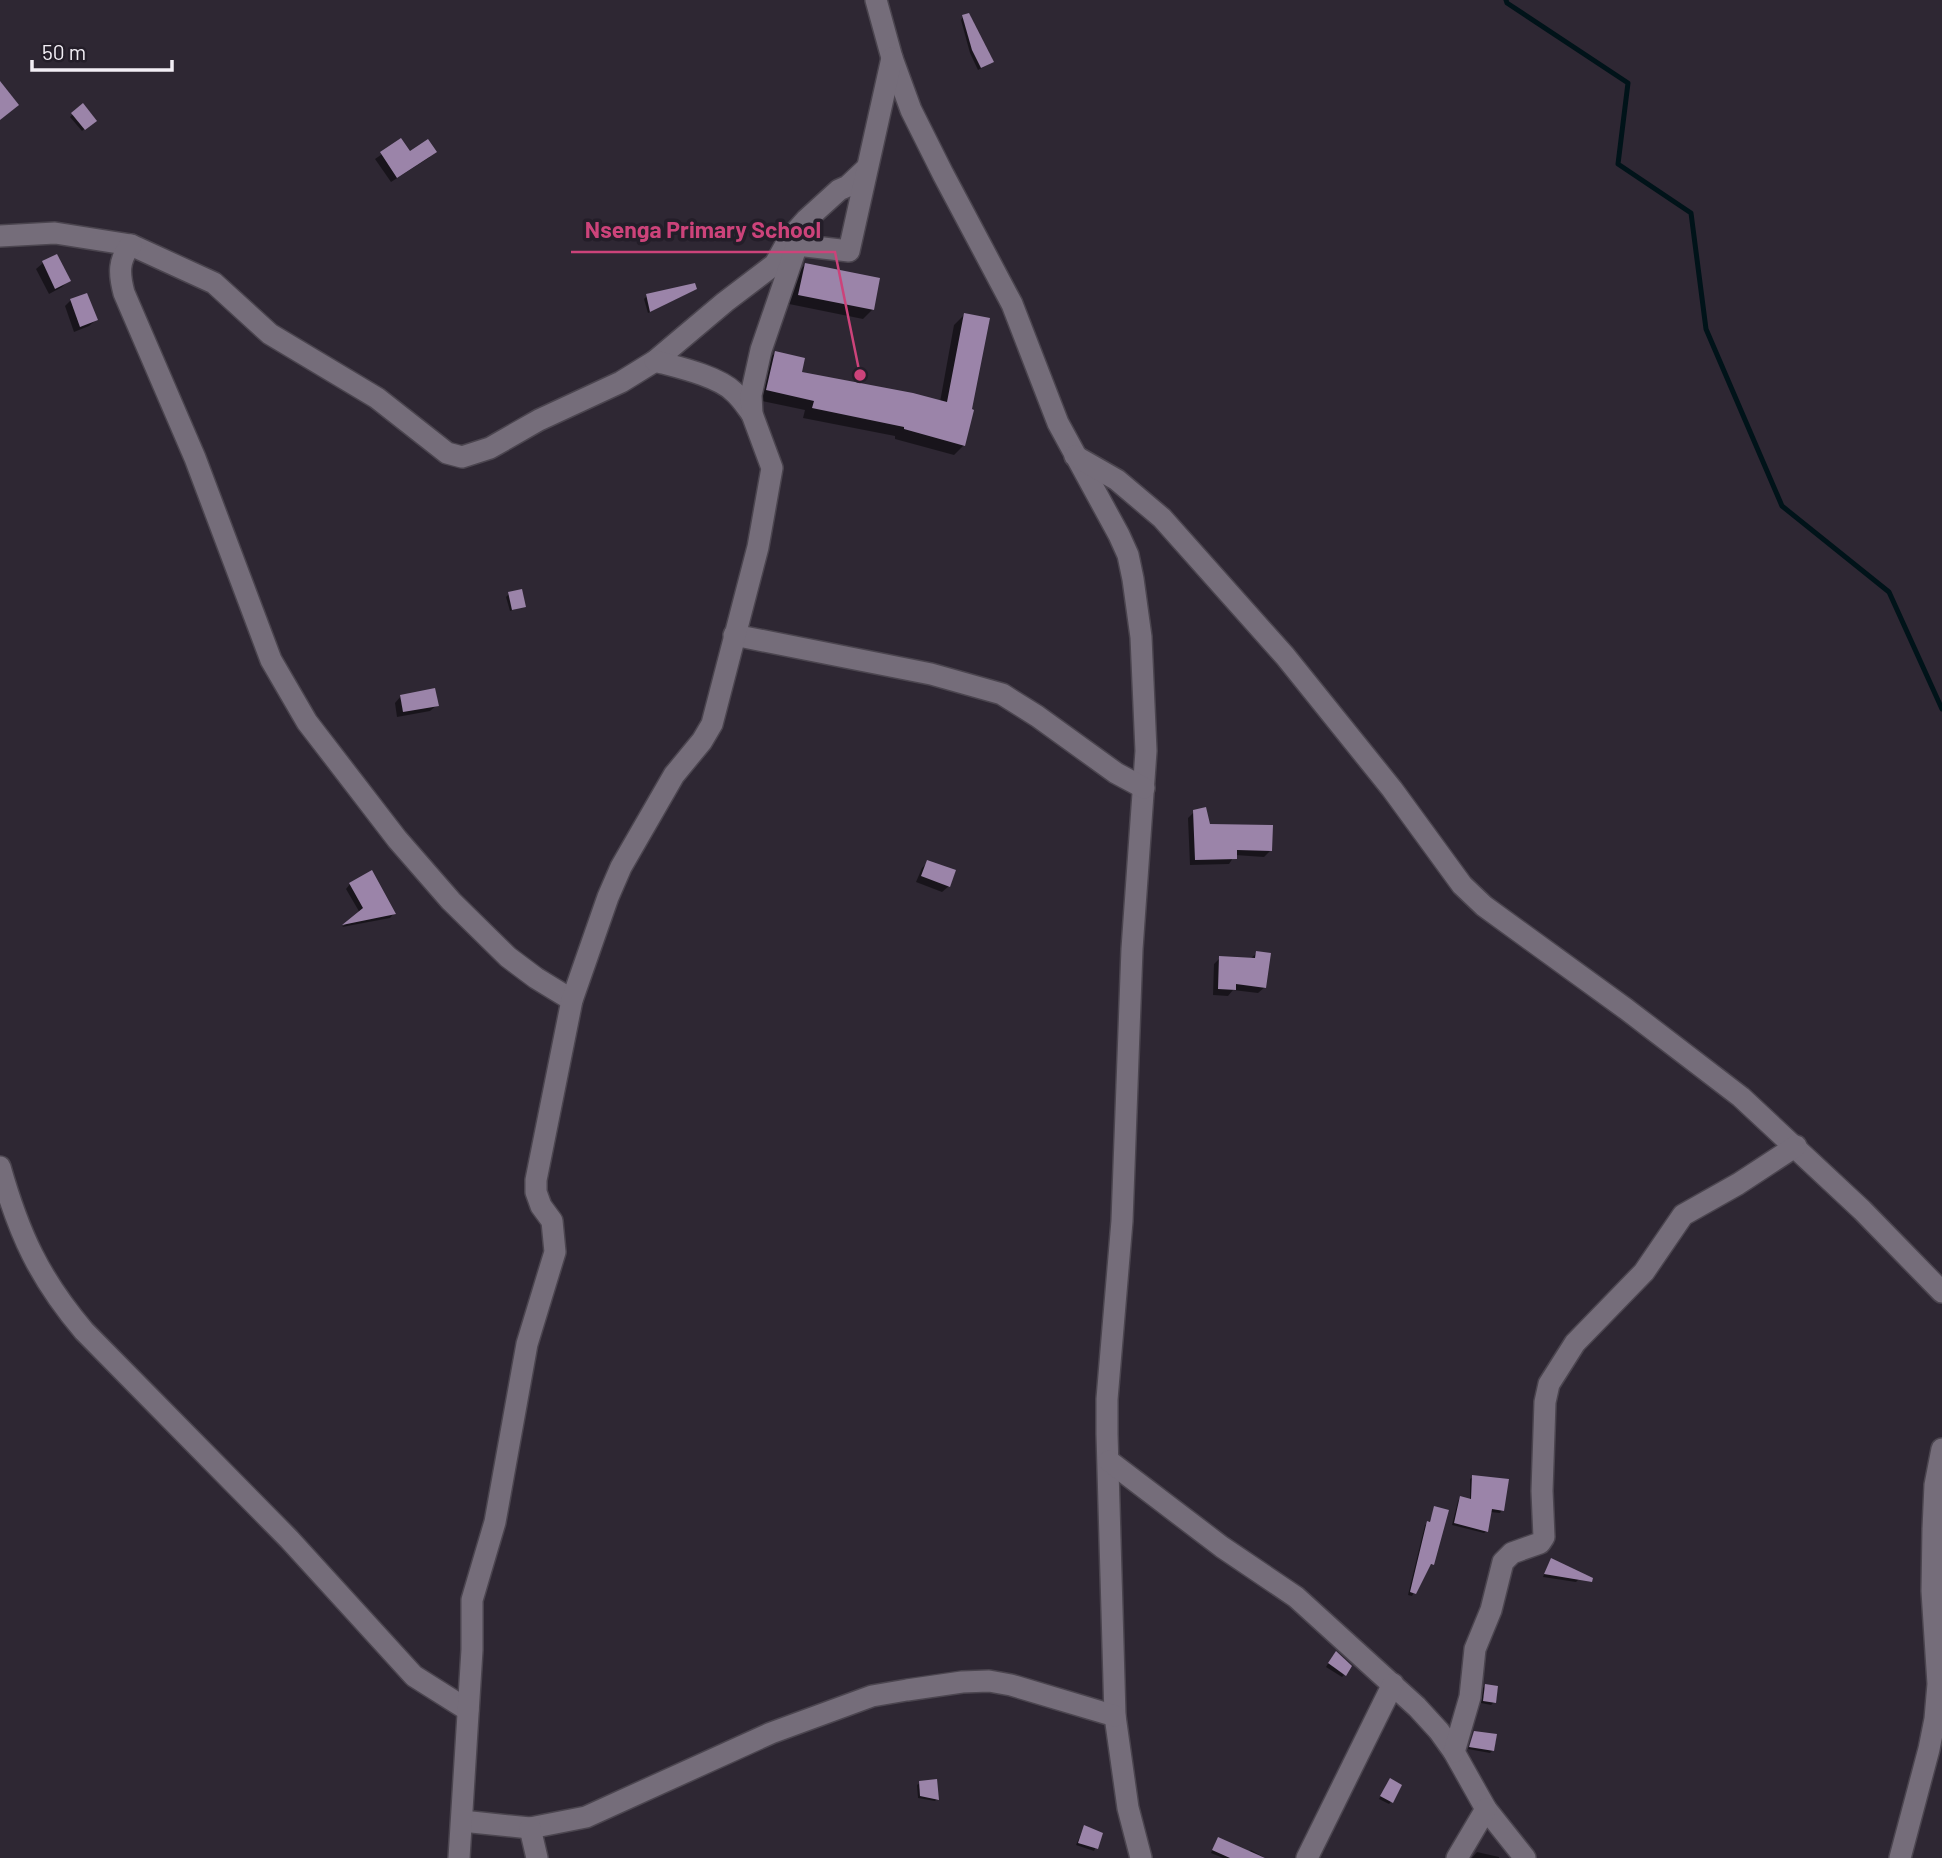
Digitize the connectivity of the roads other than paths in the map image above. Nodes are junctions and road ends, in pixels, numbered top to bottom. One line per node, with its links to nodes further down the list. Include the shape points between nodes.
1 (876, 0): 2 (street)
2 (892, 58): 3 (street); 8 (street, via 916,121 1012,304)
3 (866, 169): 6 (street, via 806,220 775,264); 7 (street, via 849,251 797,245 761,350 751,395)
4 (0, 236): 5 (street, via 55,233)
5 (131, 245): 6 (street, via 214,283 262,328 369,393 455,456 470,456 490,447); 11 (street, via 121,261 124,293 285,685 324,746 451,901 508,957)
6 (655, 362): 7 (street, via 727,387)
7 (752, 414): 9 (street, via 772,468 758,547)
8 (1074, 456): 10 (street, via 1119,535 1131,567 1141,637); 12 (street, via 1117,480 1162,518 1285,656 1462,885 1730,1089)
9 (734, 635): 10 (street, via 931,674 1002,694); 11 (street, via 712,724 674,775 621,867)
10 (1144, 788): 16 (street, via 1132,950 1122,1221 1107,1399)
11 (572, 1000): 18 (street, via 536,1192 552,1221 555,1252 527,1344 495,1522 472,1600)
12 (1796, 1146): 14 (street); 20 (street, via 1684,1215 1644,1272 1574,1343 1549,1384 1543,1421 1544,1537 1540,1544 1512,1553 1503,1562 1475,1649 1470,1697)
13 (0, 1167): 18 (street, via 37,1267 84,1331 289,1539 414,1676)
14 (1942, 1292)
15 (1942, 1449): 30 (street, via 1933,1529 1935,1719)
16 (1109, 1461): 17 (street, via 1296,1597); 19 (street)
17 (1393, 1684): 20 (street, via 1431,1721); 27 (street)
18 (468, 1710): 22 (street)
19 (1115, 1716): 23 (street, via 989,1681 872,1696 771,1733 586,1817); 26 (street, via 1128,1808)
20 (1454, 1752): 21 (street)
21 (1486, 1809): 28 (street); 29 (street)
22 (462, 1822): 23 (street); 24 (street)
23 (530, 1828): 25 (street)
24 (459, 1858)
25 (537, 1858)
26 (1141, 1858)
27 (1307, 1858)
28 (1457, 1858)
29 (1525, 1858)
30 (1900, 1858)

